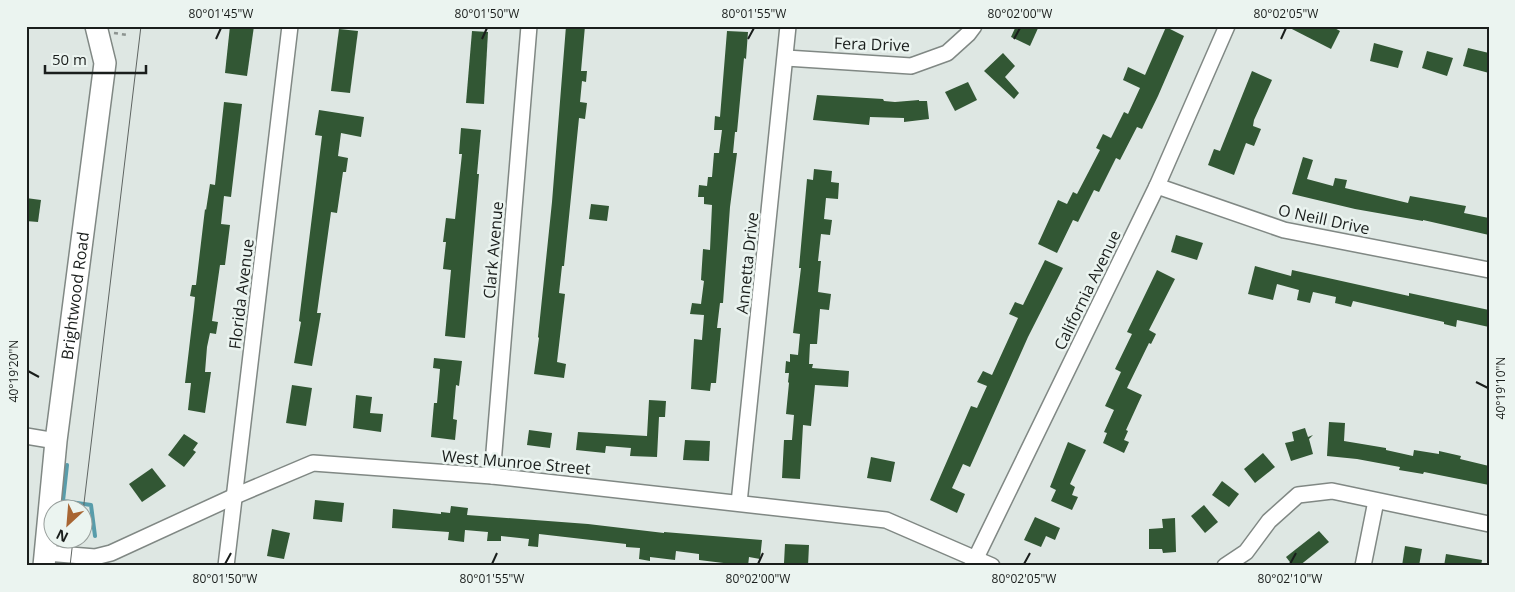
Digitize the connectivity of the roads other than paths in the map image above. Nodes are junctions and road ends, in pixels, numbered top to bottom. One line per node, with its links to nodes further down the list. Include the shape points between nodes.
1 (96, 26): 11 (street, Brightwood Road, via 105,63)
2 (290, 26): 13 (street, Florida Avenue)
3 (529, 26): 12 (street, Clark Avenue)
4 (788, 26): 7 (street, Annetta Drive)
5 (974, 26): 7 (street, Fera Drive, via 947,53 911,66)
6 (1227, 26): 8 (street, California Avenue)
7 (786, 58): 15 (street, Annetta Drive)
8 (1156, 186): 9 (street, O Neill Drive, via 1284,230); 18 (street, California Avenue)
9 (1489, 270)
10 (26, 436): 11 (street)
11 (56, 441): 17 (street, Brightwood Road)
12 (492, 476): 13 (street, West Munroe Street, via 313,463); 15 (street, West Munroe Street)
13 (235, 496): 17 (street, West Munroe Street, via 111,553 95,557); 19 (street, Florida Avenue)
14 (1376, 501): 16 (street); 21 (street, via 1332,491 1298,495 1269,521 1246,552); 22 (street)
15 (739, 503): 18 (street, West Munroe Street, via 886,520)
16 (1489, 524)
17 (45, 559)
18 (974, 562): 20 (street, West Munroe Street)
19 (226, 566)
20 (992, 566)
21 (1225, 566)
22 (1363, 566)

